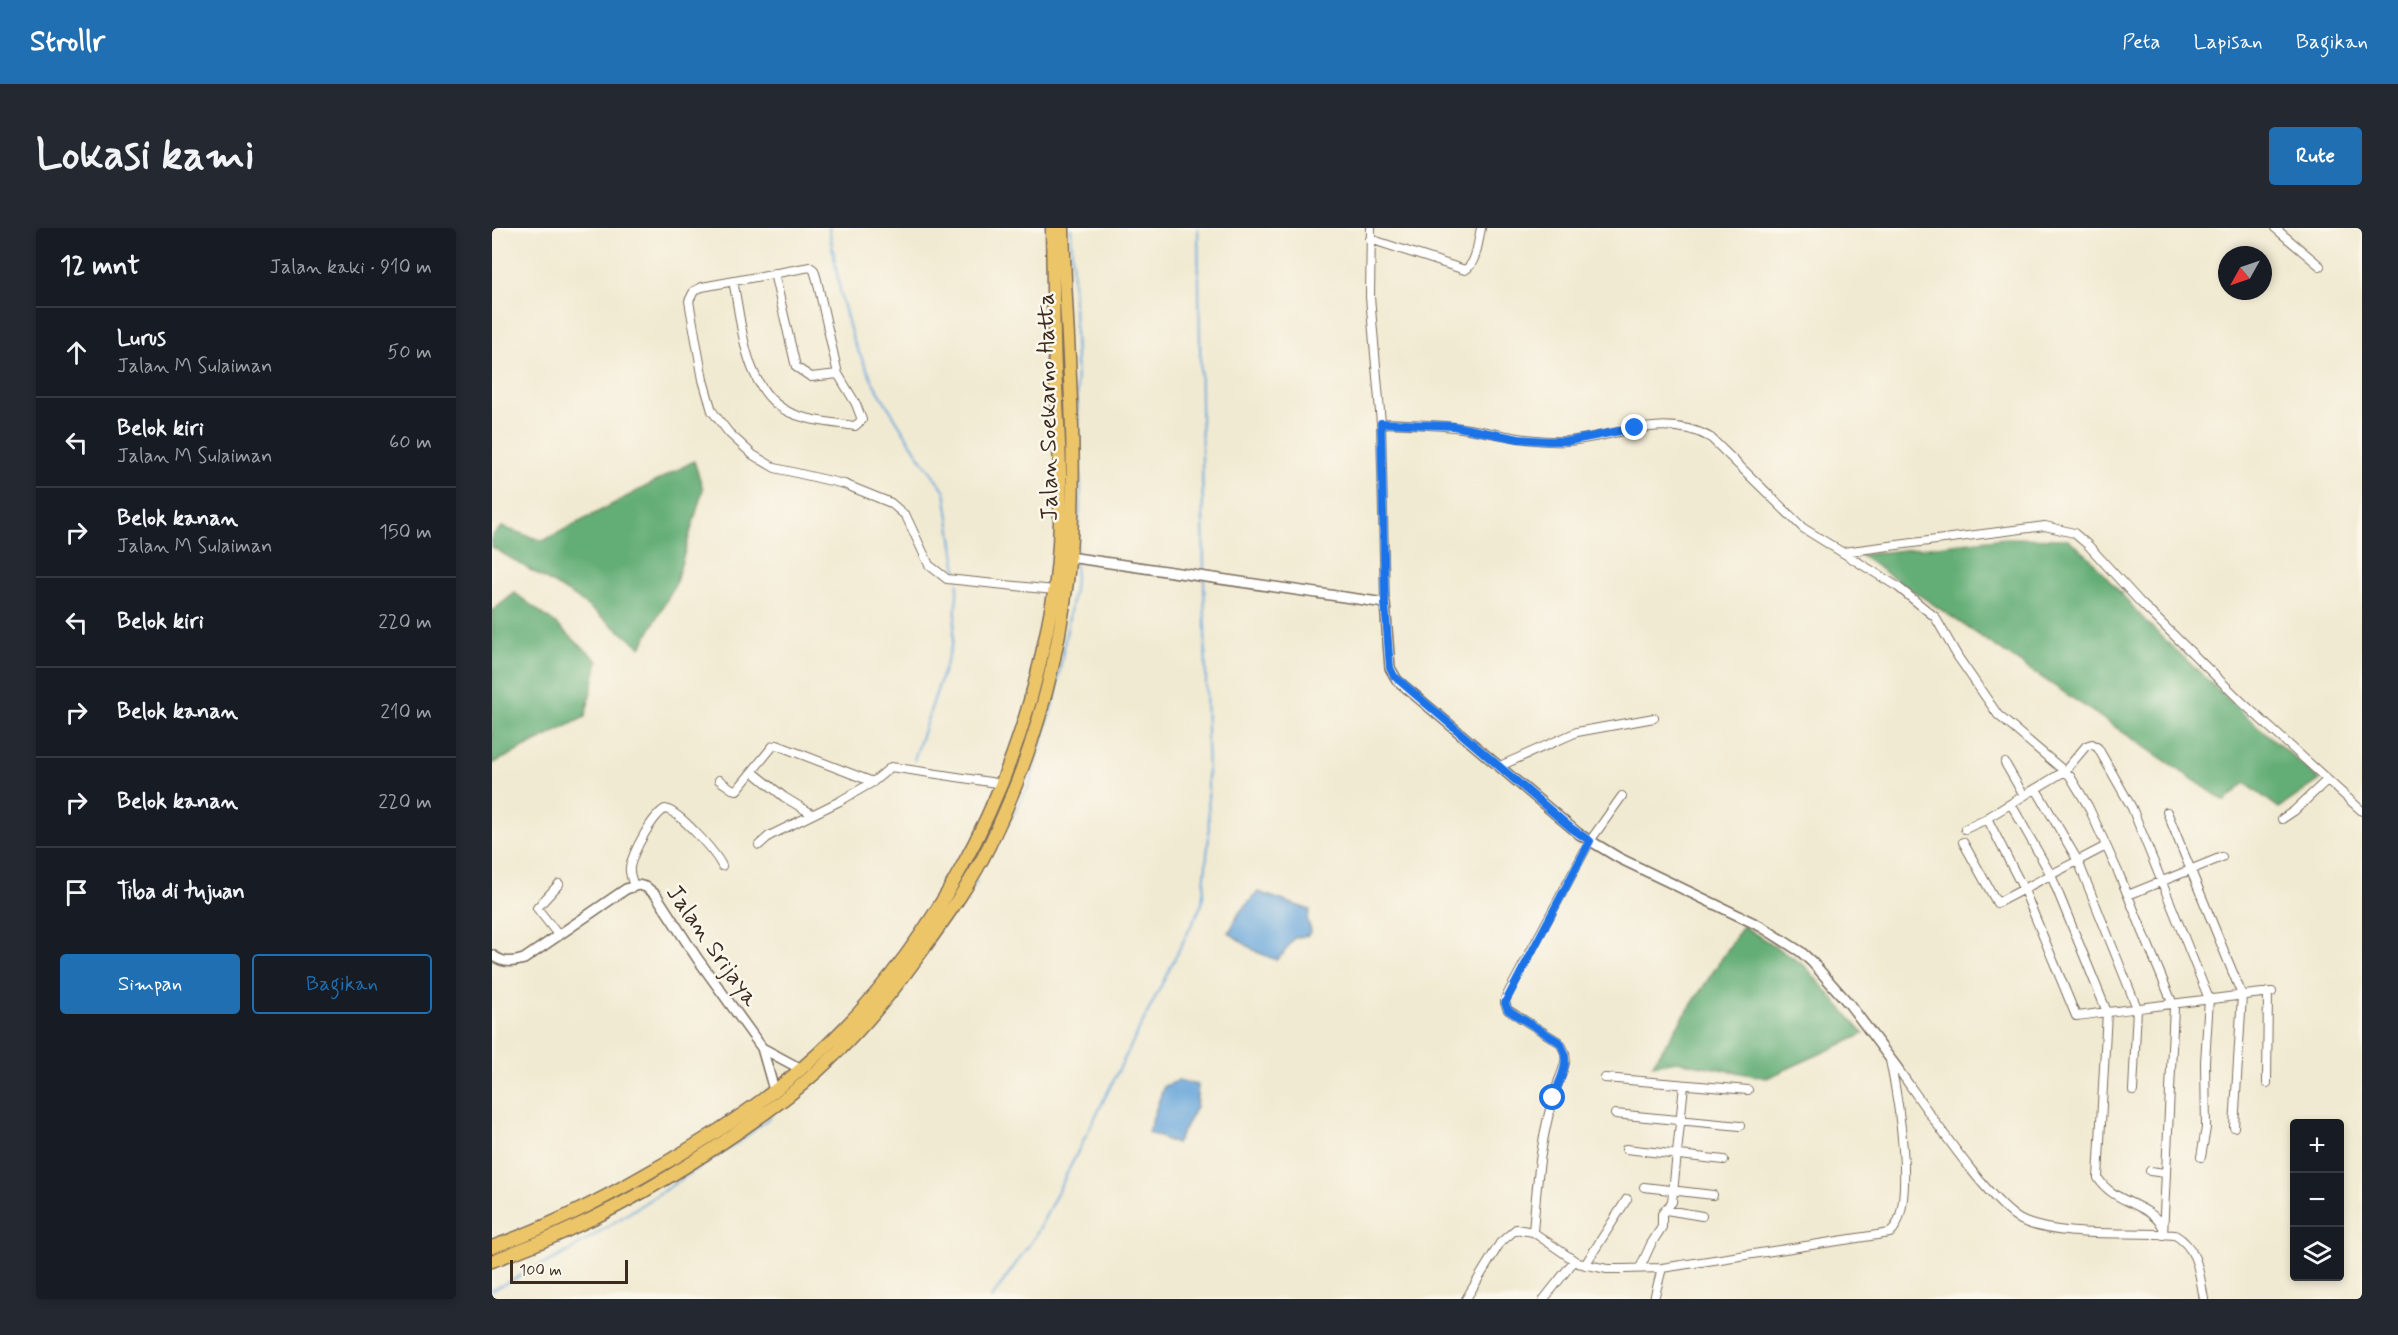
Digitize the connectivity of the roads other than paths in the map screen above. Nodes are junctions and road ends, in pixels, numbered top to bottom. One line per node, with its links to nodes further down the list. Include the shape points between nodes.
1 (1052, 228): 14 (highway, Jalan Soekarno Hatta, via 1060,498)
2 (1063, 228): 13 (highway, Jalan Soekarno Hatta, via 1074,494)
3 (1371, 228): 6 (street)
4 (1481, 228): 6 (street, via 1473,260 1465,270)
5 (2275, 228): 7 (street)
6 (1370, 239): 11 (street, via 1370,297)
7 (2320, 266)
8 (774, 273): 9 (street); 10 (street, via 796,367 811,377); 10 (street, via 810,267 814,270)
9 (734, 281): 10 (street, via 752,371 780,407 796,415 855,426 862,420); 14 (street, via 702,287 694,291 689,301 712,411 729,433 775,468 844,484 891,503 906,516 929,565 947,579)
10 (838, 374)
11 (1381, 423): 12 (street, via 1453,426 1547,441 1569,441 1648,427 1700,432 1711,438 1803,528); 15 (street)
12 (1841, 552): 19 (street, via 1898,587 1935,617 1998,715); 22 (street, via 2045,526 2074,533 2244,704)
13 (1071, 558): 15 (street); 86 (highway, Jalan Soekarno Hatta, via 1049,688 1018,781 988,848 953,907 875,1012 807,1080 685,1167 570,1229)
14 (1054, 590): 24 (highway, Jalan Soekarno Hatta, via 1038,674)
15 (1385, 603): 18 (street, via 1394,676)
16 (1654, 718): 18 (street, via 1577,732)
17 (2005, 763): 27 (street)
18 (1500, 766): 35 (street)
19 (2064, 771): 25 (street); 38 (street, via 2088,806); 44 (street, via 2086,746 2098,748 2132,807)
20 (753, 772): 21 (street, via 735,790); 23 (street, via 777,745); 31 (street)
21 (719, 780)
22 (2327, 780): 29 (street); 33 (street)
23 (873, 782): 24 (street, via 891,767); 31 (street)
24 (1003, 784): 58 (highway, Jalan Soekarno Hatta, via 959,873 902,959 874,995)
25 (2036, 789): 27 (street); 40 (street)
26 (1622, 796): 35 (street)
27 (2024, 796): 28 (street)
28 (2011, 804): 32 (street); 43 (street)
29 (2362, 811)
30 (2167, 812): 42 (street)
31 (812, 814): 37 (street)
32 (1987, 819): 34 (street); 47 (street)
33 (2282, 819)
34 (1965, 830)
35 (1590, 841): 57 (street, via 1754,923 1801,952 1850,1005); 83 (street, via 1505,1003 1508,1010 1559,1042 1567,1060 1541,1144)
36 (1963, 842): 47 (street, via 1996,902)
37 (759, 844)
38 (2106, 846): 40 (street); 48 (street)
39 (2222, 857): 42 (street)
40 (2078, 861): 43 (street); 54 (street)
41 (722, 866): 46 (street, via 678,816 665,808 658,813 634,856 629,869)
42 (2191, 868): 44 (street); 51 (street)
43 (2051, 875): 47 (street); 55 (street)
44 (2163, 880): 48 (street); 52 (street)
45 (559, 884): 49 (street, via 537,905)
46 (634, 886): 49 (street, Jalan Srijaya); 56 (street, Jalan Srijaya, via 646,887 656,895)
47 (2024, 890): 55 (street, via 2074,1014)
48 (2128, 895): 53 (street)
49 (559, 936): 50 (street, Jalan Srijaya, via 516,962)
50 (492, 955)
51 (2242, 995): 52 (street); 61 (street, via 2270,992); 69 (street)
52 (2209, 999): 53 (street); 72 (street, via 2206,1128)
53 (2173, 1003): 54 (street); 75 (street)
54 (2137, 1008): 55 (street); 65 (street)
55 (2107, 1012): 82 (street, via 2098,1178 2115,1197 2153,1215)
56 (762, 1048): 58 (street, Jalan Srijaya); 63 (street)
57 (1890, 1059): 59 (street); 89 (street, via 1901,1115 1904,1183 1896,1228 1890,1233)
58 (801, 1069): 63 (highway, Jalan Soekarno Hatta)
59 (1898, 1069): 82 (street, via 1977,1176 2018,1218 2066,1230)
60 (1605, 1078): 62 (street)
61 (2267, 1083)
62 (1684, 1085): 64 (street); 67 (street)
63 (774, 1090): 84 (highway, Jalan Soekarno Hatta, via 675,1158 620,1189)
64 (1748, 1090)
65 (2133, 1091)
66 (1615, 1114): 67 (street)
67 (1681, 1120): 68 (street); 71 (street)
68 (1740, 1126)
69 (2234, 1127)
70 (1626, 1149): 71 (street)
71 (1677, 1155): 73 (street); 77 (street)
72 (2201, 1157)
73 (1724, 1160)
74 (2150, 1171): 75 (street)
75 (2165, 1173): 82 (street)
76 (1644, 1187): 77 (street)
77 (1673, 1190): 78 (street); 80 (street, via 1672,1202)
78 (1713, 1195)
79 (1627, 1199): 87 (street)
80 (1666, 1210): 81 (street); 88 (street, via 1662,1227)
81 (1702, 1216)
82 (2163, 1231): 93 (street, via 2191,1248)
83 (1533, 1232): 85 (street); 90 (street, via 1516,1229 1509,1233)
84 (492, 1247)
85 (1574, 1260): 87 (street); 91 (street)
86 (492, 1261)
87 (1585, 1265): 88 (street)
88 (1641, 1268): 89 (street)
89 (1662, 1268): 92 (street)
90 (1466, 1299)
91 (1544, 1299)
92 (1654, 1299)
93 (2204, 1299)

